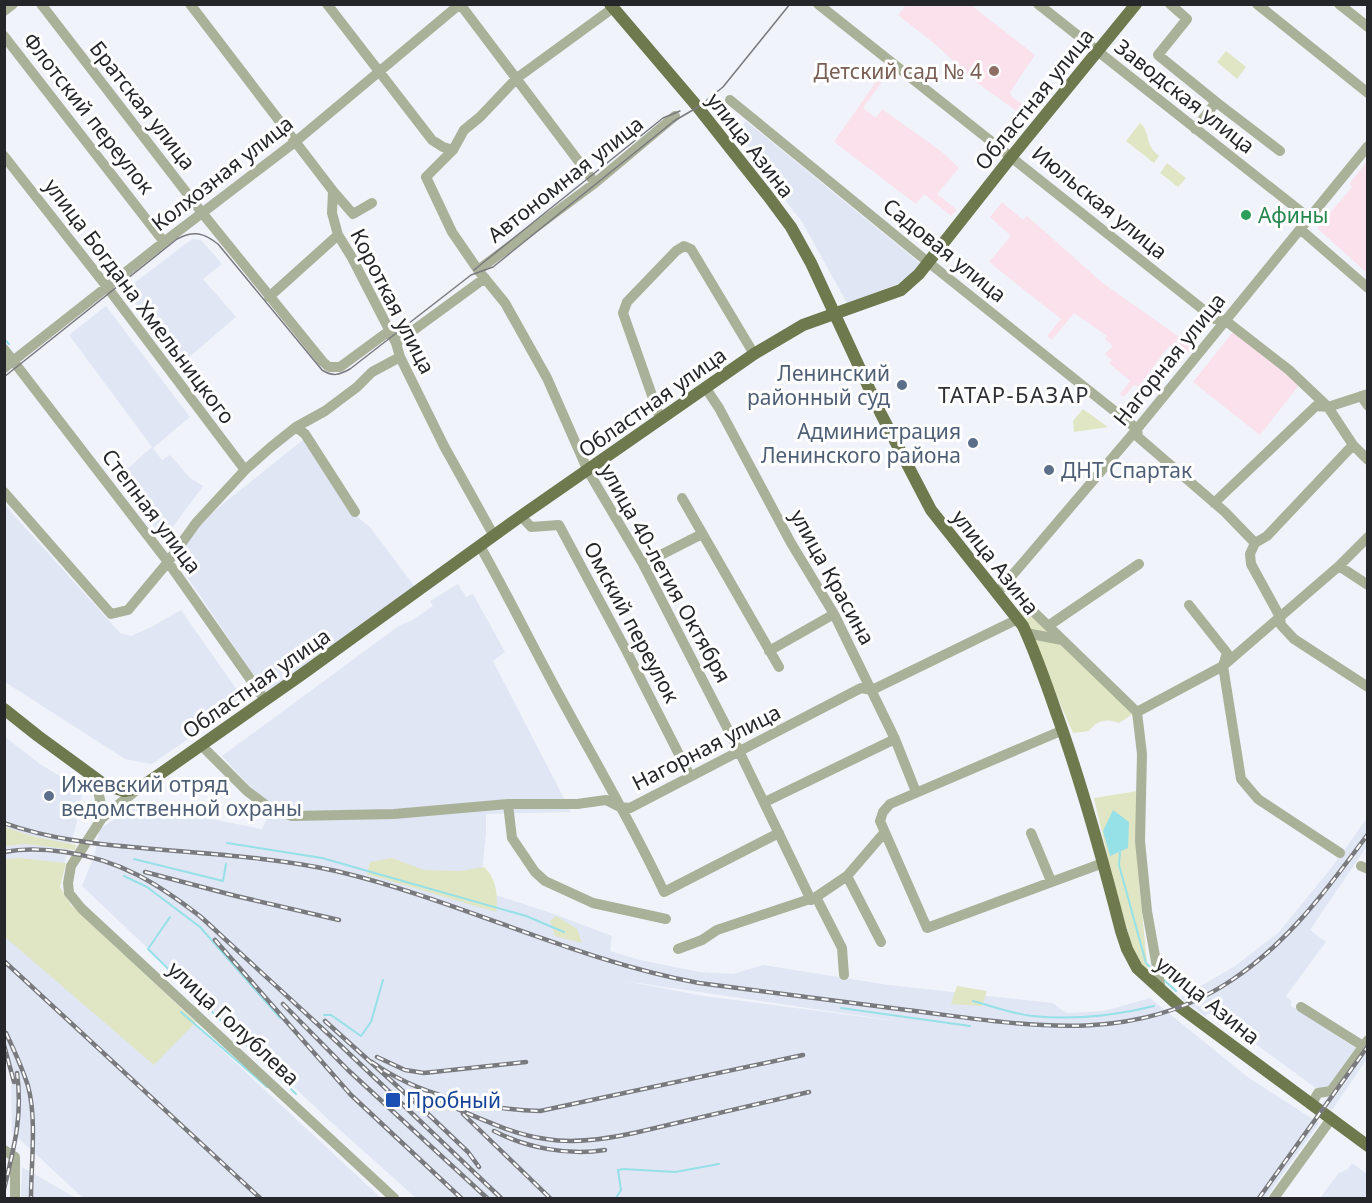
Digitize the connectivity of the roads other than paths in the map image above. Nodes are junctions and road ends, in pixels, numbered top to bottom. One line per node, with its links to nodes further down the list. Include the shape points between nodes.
1 (13, 4): 13 (street)
2 (41, 4): 33 (street, Братская улица)
3 (190, 4): 24 (street)
4 (327, 4): 17 (street)
5 (818, 4): 29 (street, Июльская улица)
6 (1038, 4): 16 (street, Заводская улица)
7 (1136, 4): 16 (main road, Областная улица)
8 (1170, 4): 21 (street, via 1187,19 1158,55)
9 (1257, 4): 19 (street)
10 (1339, 4): 14 (street)
11 (460, 5): 17 (street, Колхозная улица); 18 (street)
12 (612, 6): 18 (street); 43 (main road, улица Азина, via 768,196 811,263)
13 (4, 11)
14 (1368, 27)
15 (4, 36): 37 (street, Флотский переулок)
16 (1098, 52): 23 (street, Заводская улица); 29 (main road, Областная улица)
17 (380, 73): 24 (street, Колхозная улица); 26 (street, via 432,140)
18 (517, 78): 26 (street, via 464,130); 30 (street)
19 (1368, 93)
20 (730, 100): 38 (street, Садовая улица)
21 (1216, 102): 23 (street); 27 (street)
22 (675, 116): 30 (street, Автономная улица)
23 (1195, 129): 34 (street, Заводская улица)
24 (295, 142): 31 (street); 33 (street, Колхозная улица)
25 (1368, 146): 34 (street, Нагорная улица)
26 (453, 150): 39 (street, улица 40-летия Октября, via 426,177 452,232)
27 (1280, 151)
28 (4, 156): 40 (street, улица Богдана Хмельницкого)
29 (1012, 156): 38 (main road, Областная улица); 44 (street, Июльская улица, via 1215,319)
30 (595, 183): 39 (street, Автономная улица)
31 (333, 191): 32 (street, via 353,214); 36 (street, Короткая улица, via 332,213)
32 (372, 203)
33 (202, 214): 37 (street, Колхозная улица); 42 (street, Братская улица)
34 (1309, 218): 35 (street, Нагорная улица)
35 (1300, 229): 41 (street); 44 (street, Нагорная улица)
36 (338, 236): 42 (street); 45 (street, Короткая улица)
37 (164, 242): 40 (street, Колхозная улица)
38 (928, 262): 43 (main road, Областная улица, via 901,290); 57 (street, Садовая улица)
39 (482, 274): 46 (street, Автономная улица); 61 (street, улица 40-летия Октября, via 505,303 547,378)
40 (107, 287): 50 (street, Колхозная улица); 60 (street, улица Богдана Хмельницкого)
41 (1368, 288)
42 (269, 297): 45 (street, Братская улица, via 329,367 340,367)
43 (834, 315): 48 (main road, Областная улица, via 803,325); 77 (main road, улица Азина, via 931,510)
44 (1226, 321): 54 (street, Июльская улица, via 1289,370); 57 (street, Нагорная улица)
45 (389, 331): 46 (street, Короткая улица)
46 (396, 343): 49 (street, Короткая улица)
47 (4, 349): 50 (street, Степная улица)
48 (754, 354): 51 (main road, Областная улица); 55 (street, via 691,249 684,246 676,251 627,302 623,312)
49 (400, 357): 56 (street, via 372,372 325,411); 68 (street, Короткая улица)
50 (9, 365): 72 (street, Степная улица)
51 (705, 387): 55 (main road, Областная улица); 79 (street, улица Красина)
52 (1364, 395): 53 (street); 54 (street)
53 (1368, 406)
54 (1328, 407): 58 (street, Июльская улица); 64 (street, via 1316,405)
55 (660, 418): 61 (main road, Областная улица)
56 (296, 427): 60 (street); 65 (street, via 305,434)
57 (1137, 429): 64 (street, Садовая улица, via 1138,437); 77 (street, Нагорная улица)
58 (1353, 446): 59 (street, Июльская улица); 70 (street, via 1267,536)
59 (1368, 460)
60 (245, 470): 72 (street, via 196,523)
61 (588, 471): 66 (main road, Областная улица); 73 (street, улица 40-летия Октября)
62 (4, 492): 72 (street, via 111,614 128,610)
63 (682, 498): 67 (street)
64 (1214, 503): 70 (street, Садовая улица)
65 (355, 512)
66 (521, 516): 68 (main road, Областная улица); 98 (street, Омский переулок, via 531,527 559,525)
67 (702, 534): 73 (street); 85 (street)
68 (494, 536): 71 (main road, Областная улица)
69 (1368, 537): 75 (street)
70 (1255, 543): 80 (street, via 1251,564)
71 (480, 546): 90 (main road, Областная улица); 103 (street)
72 (168, 562): 90 (street, Степная улица)
73 (643, 564): 96 (street, улица 40-летия Октября)
74 (1139, 564): 82 (street)
75 (1339, 566): 76 (street); 80 (street)
76 (1368, 585)
77 (1001, 588): 81 (main road, улица Азина); 82 (street)
78 (1189, 604): 86 (street, via 1227,653)
79 (834, 615): 85 (street); 89 (street, улица Красина)
80 (1280, 617): 86 (street); 88 (street, via 1281,625 1294,639)
81 (1018, 619): 83 (main road, улица Азина); 89 (street, Нагорная улица)
82 (1048, 626): 84 (street)
83 (1026, 633): 84 (street); 93 (main road, улица Азина)
84 (1062, 640): 92 (street)
85 (769, 651): 87 (street)
86 (1223, 666): 92 (street); 108 (street, via 1241,779 1257,799)
87 (779, 667)
88 (1368, 687)
89 (872, 690): 94 (street, улица Красина); 96 (street, Нагорная улица, via 861,688)
90 (265, 700): 95 (main road, Областная улица)
91 (4, 709): 97 (main road)
92 (1137, 712): 117 (street, via 1142,754 1140,841)
93 (1063, 730): 100 (street); 109 (main road, улица Азина)
94 (895, 739): 100 (street, улица Красина); 101 (street)
95 (201, 746): 99 (main road, Областная улица); 102 (street, Нагорная улица, via 247,791 267,806 292,816 394,814)
96 (739, 751): 98 (street, Нагорная улица); 101 (street, улица 40-летия Октября)
97 (91, 776): 99 (main road, via 115,789); 104 (street, via 101,798)
98 (690, 776): 103 (street, Нагорная улица, via 630,808)
99 (140, 788): 104 (street)
100 (916, 792): 106 (street, via 890,804 883,812 880,821)
101 (765, 802): 105 (street, улица 40-летия Октября)
102 (508, 804): 103 (street, Нагорная улица, via 606,800); 113 (street, via 512,838 545,881 593,903)
103 (620, 807): 105 (street, via 664,892)
104 (102, 818): 125 (street, улица Голублева, via 71,866 69,893)
105 (779, 833): 112 (street, улица 40-летия Октября)
106 (884, 833): 110 (street); 111 (street, via 927,928)
107 (1031, 833): 111 (street)
108 (1340, 853)
109 (1103, 863): 111 (street); 117 (main road, улица Азина, via 1131,959)
110 (847, 876): 112 (street); 114 (street)
111 (1051, 881)
112 (814, 899): 115 (street, via 717,930); 116 (street, улица 40-летия Октября, via 842,948)
113 (666, 919)
114 (881, 942)
115 (678, 949)
116 (844, 975)
117 (1161, 990): 120 (main road, улица Азина, via 1179,1008)
118 (1301, 1007): 119 (street)
119 (1366, 1043): 120 (street, via 1331,1091 1318,1094)
120 (1311, 1105): 121 (main road, улица Азина)
121 (1330, 1119): 122 (main road, улица Азина); 126 (street)
122 (1368, 1146)
123 (4, 1150): 124 (street, via 15,1157)
124 (15, 1198)
125 (394, 1198)
126 (1274, 1198)

